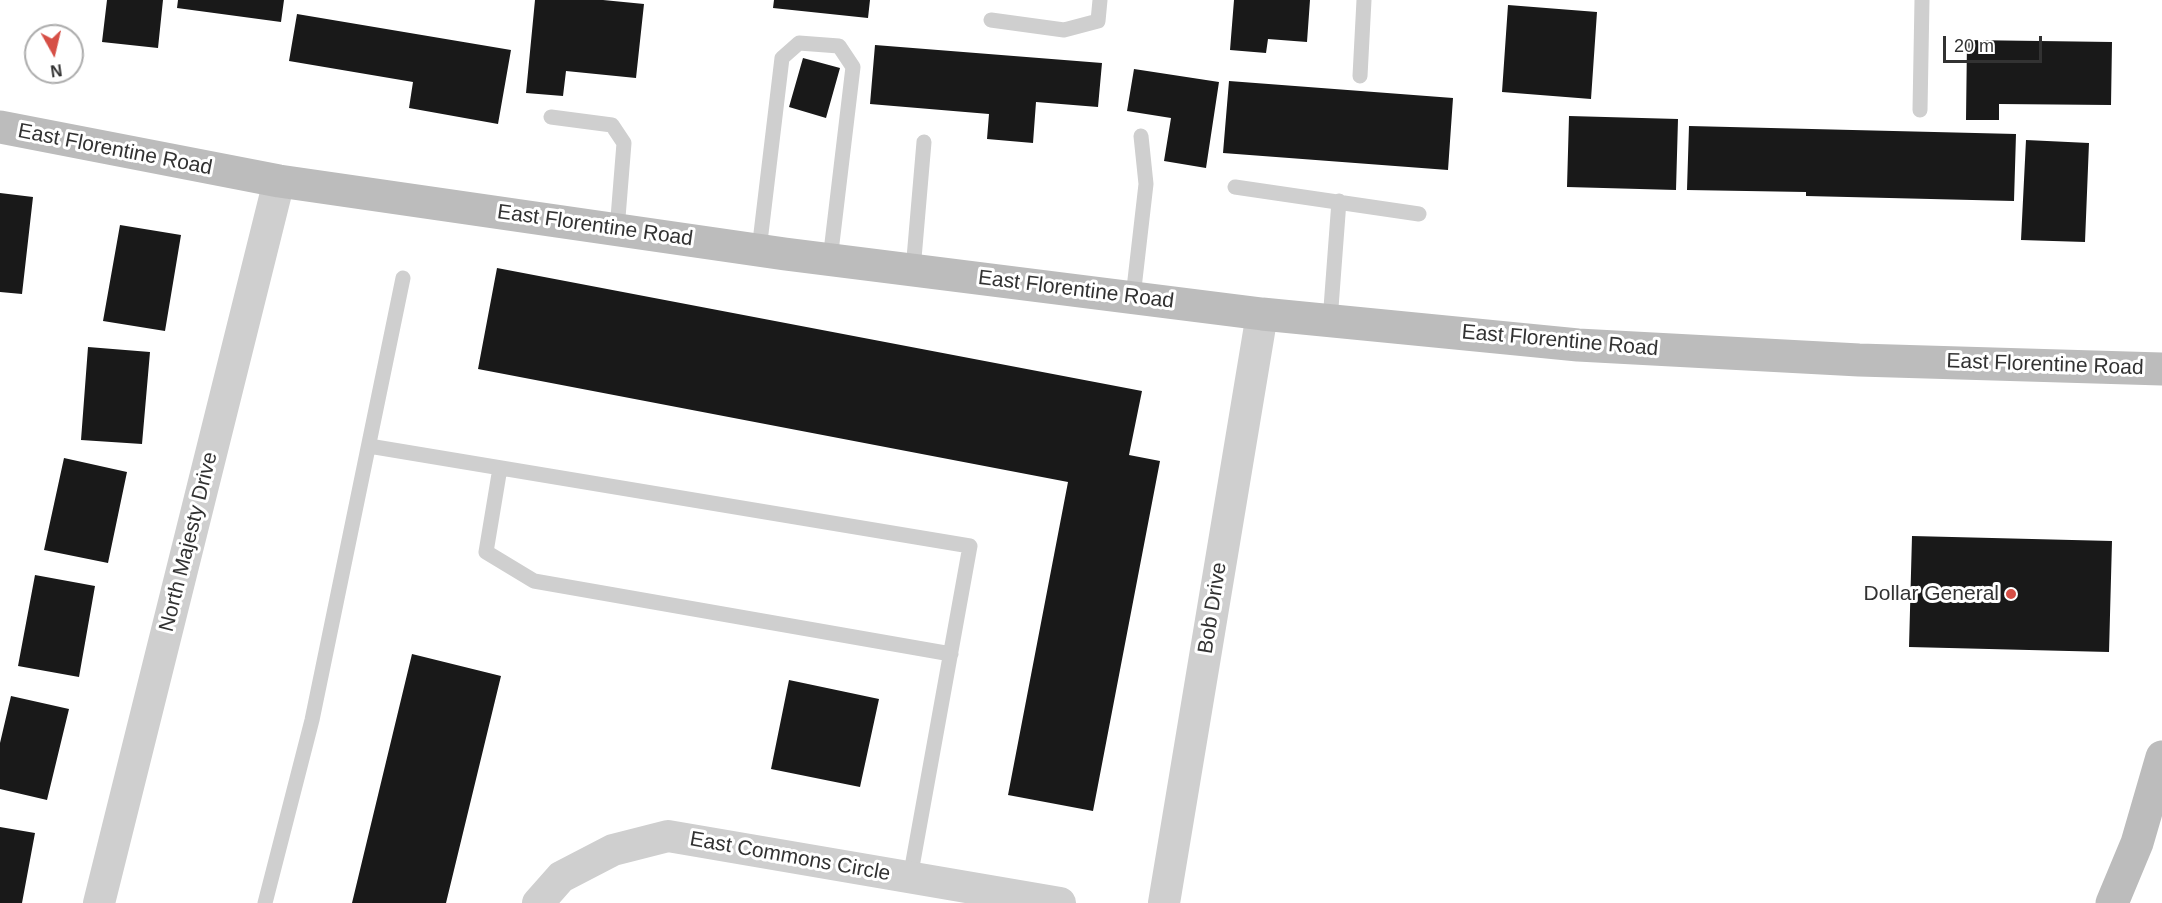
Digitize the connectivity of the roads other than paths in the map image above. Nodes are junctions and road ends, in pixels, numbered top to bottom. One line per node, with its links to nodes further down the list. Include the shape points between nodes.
1 (1100, 0): 4 (lane, via 1098,21 1064,30)
2 (1364, 0): 5 (lane)
3 (1922, 0): 6 (lane)
4 (991, 20)
5 (1360, 76)
6 (1920, 110)
7 (552, 117): 15 (lane, via 612,125 624,142)
8 (0, 128): 11 (street, East Florentine Road)
9 (1141, 136): 20 (lane, via 1146,184)
10 (924, 142): 18 (lane)
11 (279, 181): 15 (street, East Florentine Road); 29 (street, North Majesty Drive)
12 (1235, 187): 13 (lane)
13 (1340, 201): 14 (lane); 22 (lane)
14 (1419, 214)
15 (617, 230): 16 (street, East Florentine Road)
16 (759, 250): 17 (street, East Florentine Road); 17 (lane, via 782,58 799,43 839,46 853,67)
17 (830, 260): 18 (street, East Florentine Road)
18 (913, 270): 20 (street, East Florentine Road)
19 (403, 278): 24 (lane)
20 (1133, 297): 21 (street, East Florentine Road)
21 (1262, 314): 22 (street, East Florentine Road); 33 (street, Bob Drive)
22 (1330, 321): 23 (street, East Florentine Road, via 1578,345 1860,360)
23 (2162, 369)
24 (369, 446): 25 (lane); 30 (lane, via 312,720)
25 (500, 468): 26 (lane, via 486,552 534,581); 26 (lane, via 970,546)
26 (951, 654): 28 (lane)
27 (2162, 757): 34 (street, via 2137,843)
28 (910, 878): 31 (street, East Commons Circle, via 668,836 613,850 561,877); 32 (street, East Commons Circle)
29 (99, 903)
30 (266, 903)
31 (538, 903)
32 (1060, 903)
33 (1164, 903)
34 (2112, 903)

